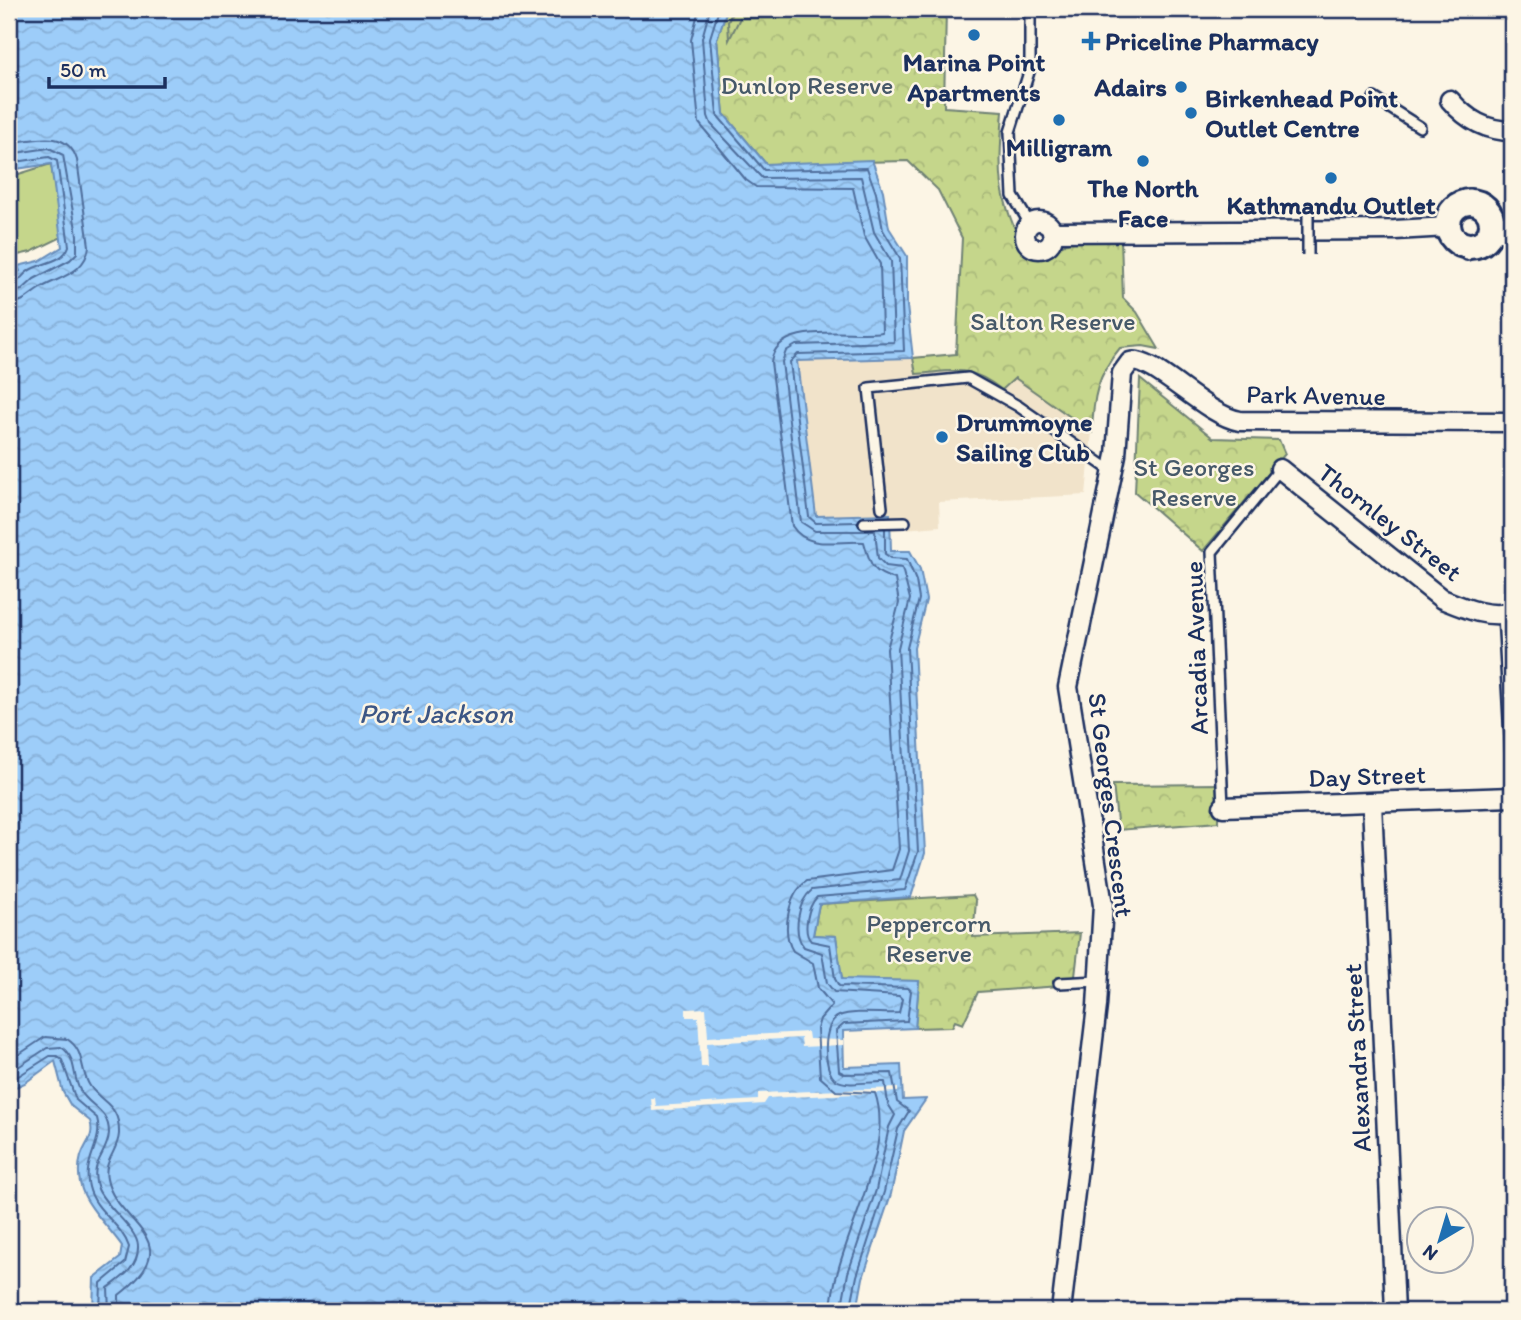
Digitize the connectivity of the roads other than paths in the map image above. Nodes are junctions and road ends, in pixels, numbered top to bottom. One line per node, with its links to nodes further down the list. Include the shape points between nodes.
1 (1030, 9): 7 (lane, via 1030,69 1010,132 1013,196)
2 (1374, 98): 4 (lane)
3 (1450, 100): 5 (street, via 1476,123)
4 (1420, 127)
5 (1512, 131)
6 (1308, 210): 10 (lane, bridge)
7 (1030, 224): 8 (street, via 1043,221 1052,232)
8 (1448, 227): 9 (street, via 1467,250); 9 (street, via 1451,213 1469,198)
9 (1502, 228)
10 (1308, 254)
11 (1139, 360): 12 (street, Park Avenue, via 1206,408 1240,421); 14 (street, St Georges Crescent, via 1130,362 1122,373)
12 (1512, 422)
13 (1280, 470): 18 (street, Thornley Street, via 1442,599 1471,610); 22 (lane, Arcadia Avenue, via 1212,552)
14 (1113, 472): 15 (lane, via 1018,405 968,378 869,387); 23 (street, St Georges Crescent, via 1068,688 1103,905)
15 (882, 508)
16 (905, 522): 17 (lane)
17 (864, 523)
18 (1508, 613): 19 (lane)
19 (1512, 771)
20 (1512, 797): 21 (street, Day Street)
21 (1372, 803): 22 (street, Day Street); 26 (street, Alexandra Street)
22 (1223, 807)
23 (1099, 981): 24 (lane); 25 (street, St Georges Crescent)
24 (1059, 983)
25 (1061, 1311)
26 (1395, 1311)

